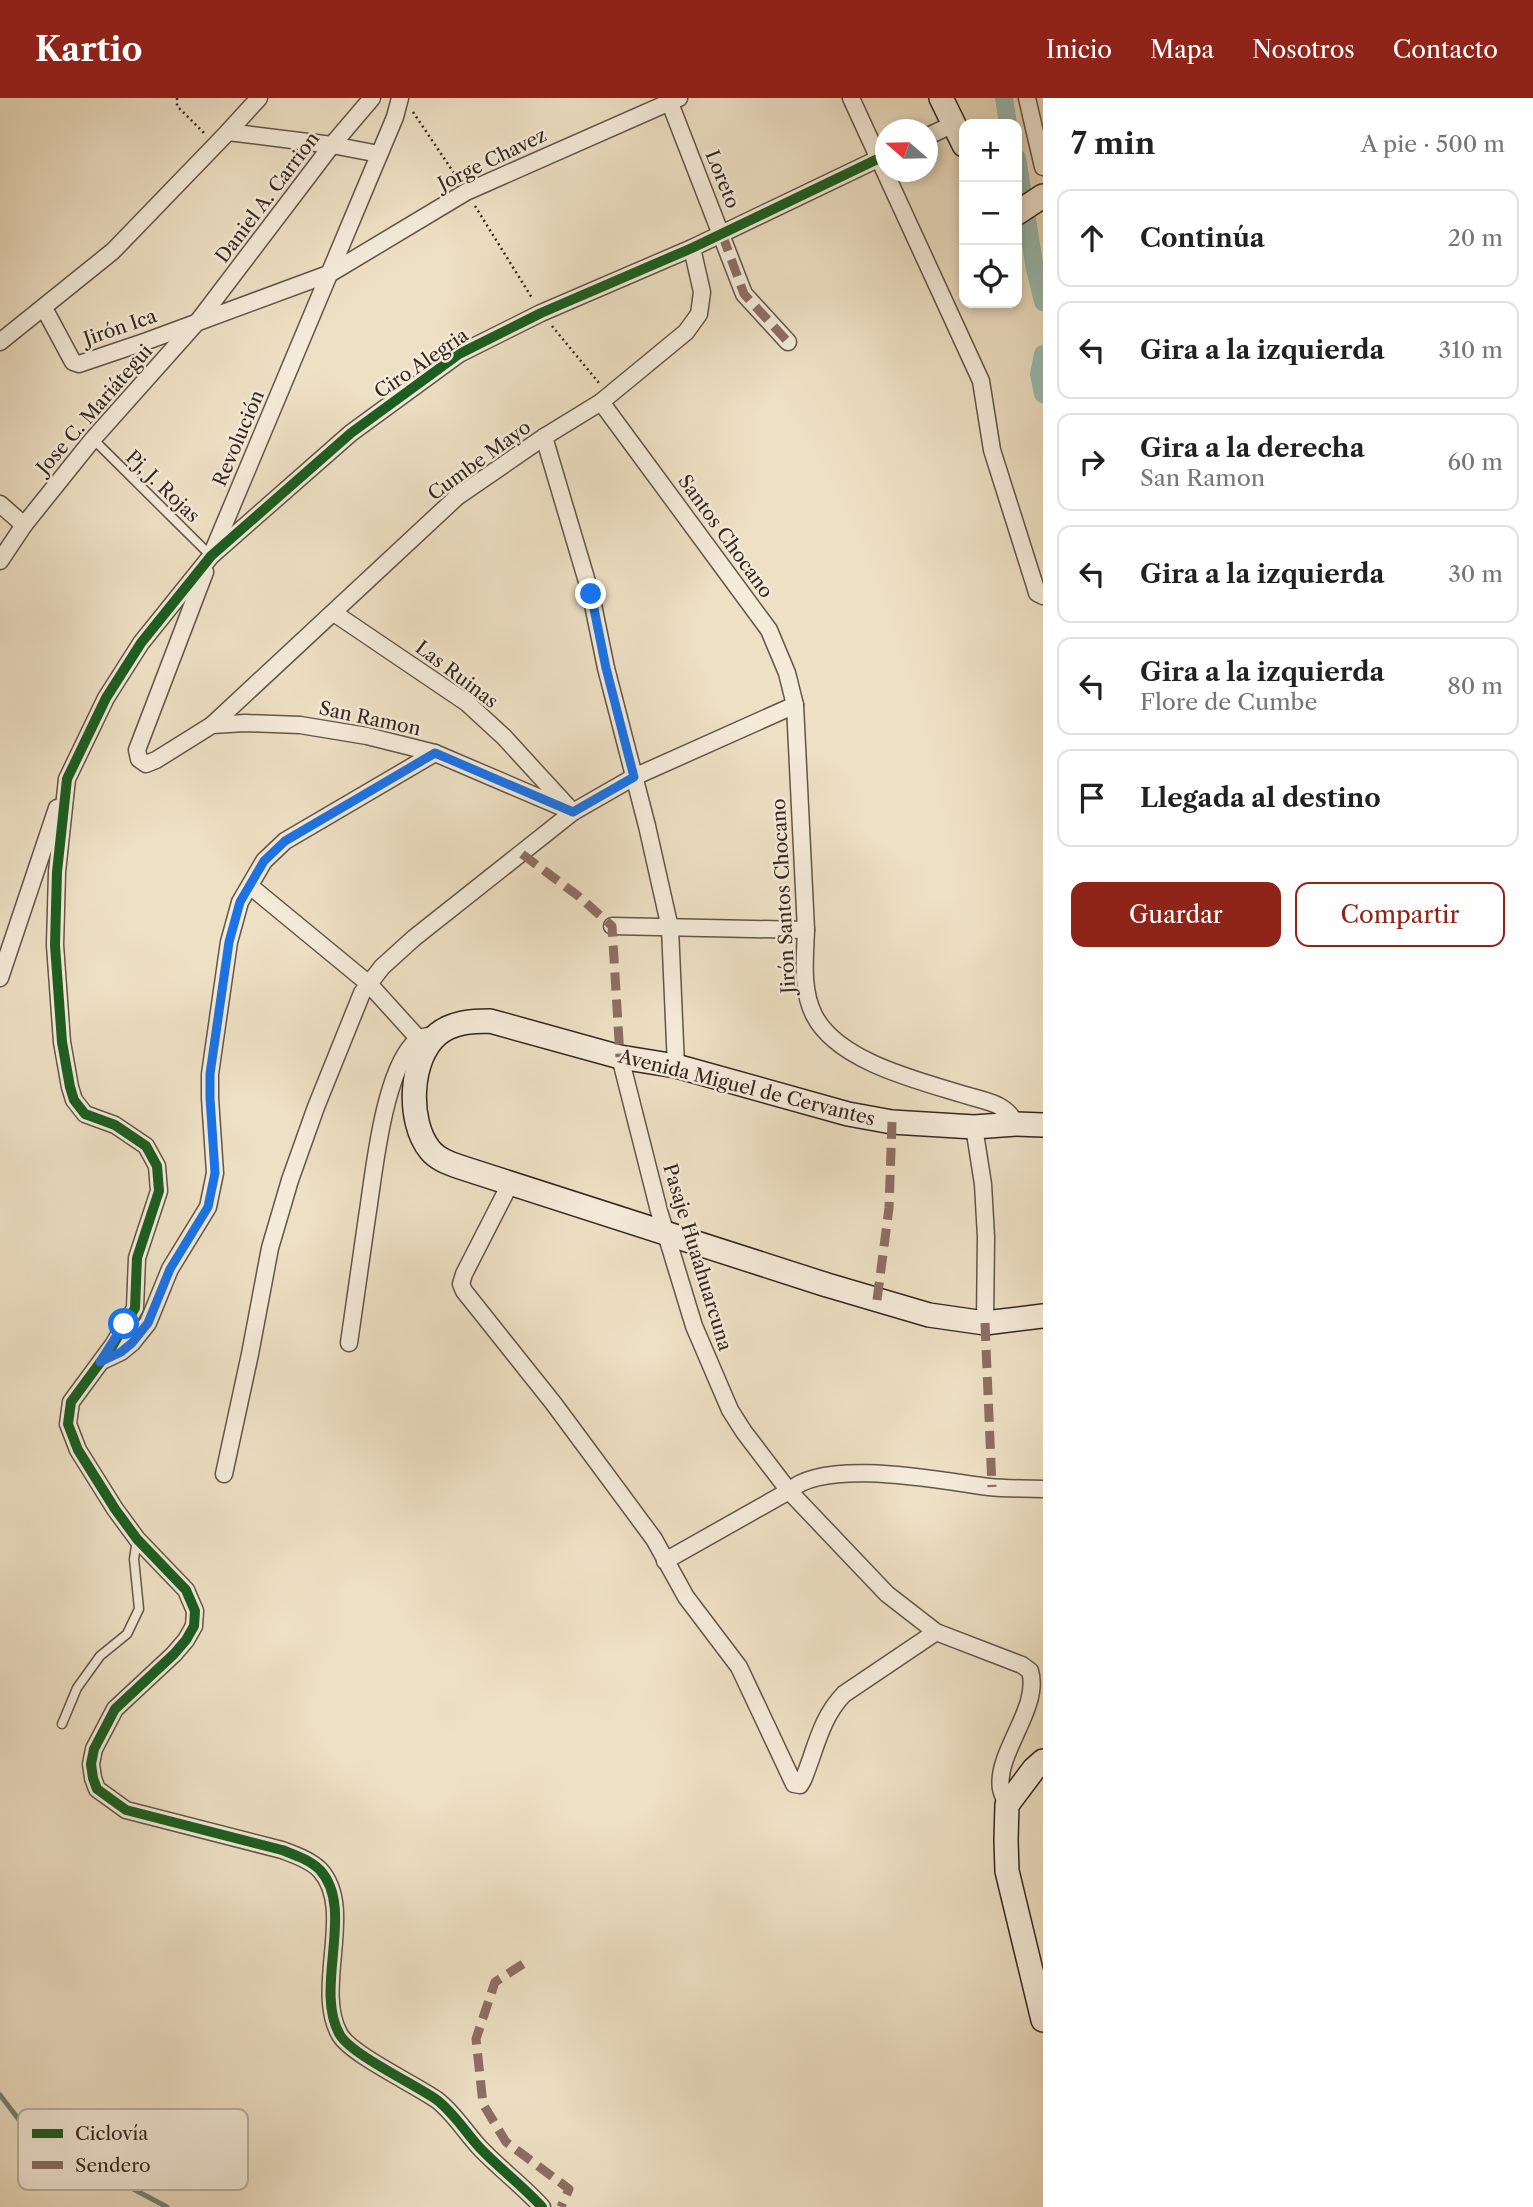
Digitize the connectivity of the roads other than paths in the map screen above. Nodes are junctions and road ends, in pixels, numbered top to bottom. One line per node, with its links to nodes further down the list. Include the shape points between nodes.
1 (258, 98): 10 (street)
2 (851, 98): 13 (street)
3 (941, 98): 8 (street)
4 (1027, 98): 16 (street)
5 (371, 99): 12 (street, Daniel A. Carrion)
6 (672, 99): 18 (street, Loreto); 20 (street, Jorge Chavez, via 466,192)
7 (405, 103): 14 (street, Revolución)
8 (954, 124): 9 (street); 11 (street)
9 (938, 131)
10 (228, 132): 12 (street); 21 (street, via 113,251)
11 (959, 134)
12 (332, 145): 14 (street); 22 (street, Daniel A. Carrion)
13 (875, 145)
14 (379, 154): 20 (street, Revolución)
15 (875, 160): 18 (street, Ciro Alegria)
16 (1043, 167)
17 (892, 182): 32 (street, via 981,381 992,450 1037,593)
18 (722, 234): 19 (street, Ciro Alegria); 24 (street, Loreto, via 744,294)
19 (692, 248): 25 (street, Cumbe Mayo, via 702,292 699,314 686,332); 30 (street, Ciro Alegria, via 459,354 351,433)
20 (331, 273): 22 (street, Jorge Chavez); 30 (street, Revolución)
21 (44, 308): 22 (street, Jirón Ica, via 73,362 79,364); 23 (street)
22 (199, 320): 27 (street, Jose C. Mariátegui)
23 (0, 342)
24 (788, 342)
25 (605, 399): 26 (street, Cumbe Mayo); 34 (street, Santos Chocano, via 769,629 788,673)
26 (544, 437): 33 (street, Cumbe Mayo, via 457,497); 38 (street, via 591,594)
27 (93, 439): 29 (street, Jose C. Mariátegui); 30 (lane, Pj, J. Rojas)
28 (0, 505): 29 (street)
29 (24, 525): 31 (street, Jose C. Mariátegui)
30 (211, 556): 37 (street, Revolución, via 137,750 139,760 146,764); 39 (street, via 141,643 106,698)
31 (0, 561)
32 (1043, 596)
33 (334, 613): 35 (street, Cumbe Mayo); 40 (street, Las Ruinas, via 467,703)
34 (795, 705): 38 (street); 44 (street, Jirón Santos Chocano)
35 (212, 725): 36 (street, San Ramon, via 300,725); 37 (street, San Ramon)
36 (435, 753): 40 (street, San Ramon); 41 (street, via 285,841 264,861)
37 (156, 760)
38 (634, 777): 40 (street); 43 (street)
39 (67, 779): 45 (street); 58 (street, via 55,946 70,1087 85,1114 115,1125 146,1146 157,1166 159,1191 137,1258 135,1308)
40 (573, 812): 46 (street, via 414,938)
41 (250, 886): 46 (street); 58 (street, via 233,922 217,1018 210,1098 215,1173 208,1207 170,1269 148,1323 121,1352)
42 (612, 926): 43 (street)
43 (670, 928): 44 (street); 49 (street)
44 (806, 930): 50 (street, Jirón Santos Chocano, via 807,994 814,1015 828,1034 848,1050 892,1071 996,1104 1012,1115)
45 (0, 978)
46 (369, 984): 47 (street); 59 (street, via 290,1180 270,1248)
47 (427, 1037): 48 (street, Avenida Miguel de Cervantes, via 469,1021 490,1021); 53 (street, via 414,1090 415,1115 430,1151 445,1161); 57 (street, via 403,1058 379,1135)
48 (620, 1057): 49 (street, Avenida Miguel de Cervantes); 54 (street, Pasaje Huaahuarcuna)
49 (676, 1066): 52 (street, Avenida Miguel de Cervantes, via 848,1114)
50 (1016, 1124): 51 (street, Avenida Miguel de Cervantes); 52 (street, Avenida Miguel de Cervantes)
51 (1043, 1125)
52 (974, 1128): 56 (street, via 986,1237)
53 (510, 1184): 54 (street); 63 (street, via 461,1284 630,1504)
54 (667, 1233): 56 (street, via 929,1315); 61 (street, Pasaje Huaahuarcuna, via 694,1326 730,1410)
55 (1043, 1317): 56 (street)
56 (985, 1323)
57 (349, 1343)
58 (100, 1362): 62 (street, via 71,1402 68,1424 93,1475)
59 (224, 1474)
60 (1043, 1489): 61 (street, via 840,1474 813,1478)
61 (789, 1491): 63 (street); 64 (street, Pasaje Huaahuarcuna, via 887,1594)
62 (137, 1539): 65 (lane, via 134,1559 139,1609 127,1633 100,1656 77,1688); 69 (street, via 186,1590 195,1611 194,1626 174,1654 115,1709 94,1749 91,1764 97,1789 126,1810 282,1850 320,1870 332,1893 330,1994 332,2017 342,2038 440,2102)
63 (665, 1561): 64 (street, via 685,1597 739,1667 797,1786 833,1705 867,1676)
64 (936, 1632): 67 (street, Pasaje Huaahuarcuna, via 1030,1671 1032,1690 1002,1773)
65 (62, 1724)
66 (1043, 1761): 67 (street)
67 (1007, 1805): 68 (street, via 1007,1871)
68 (1043, 2020)
69 (542, 2207)

